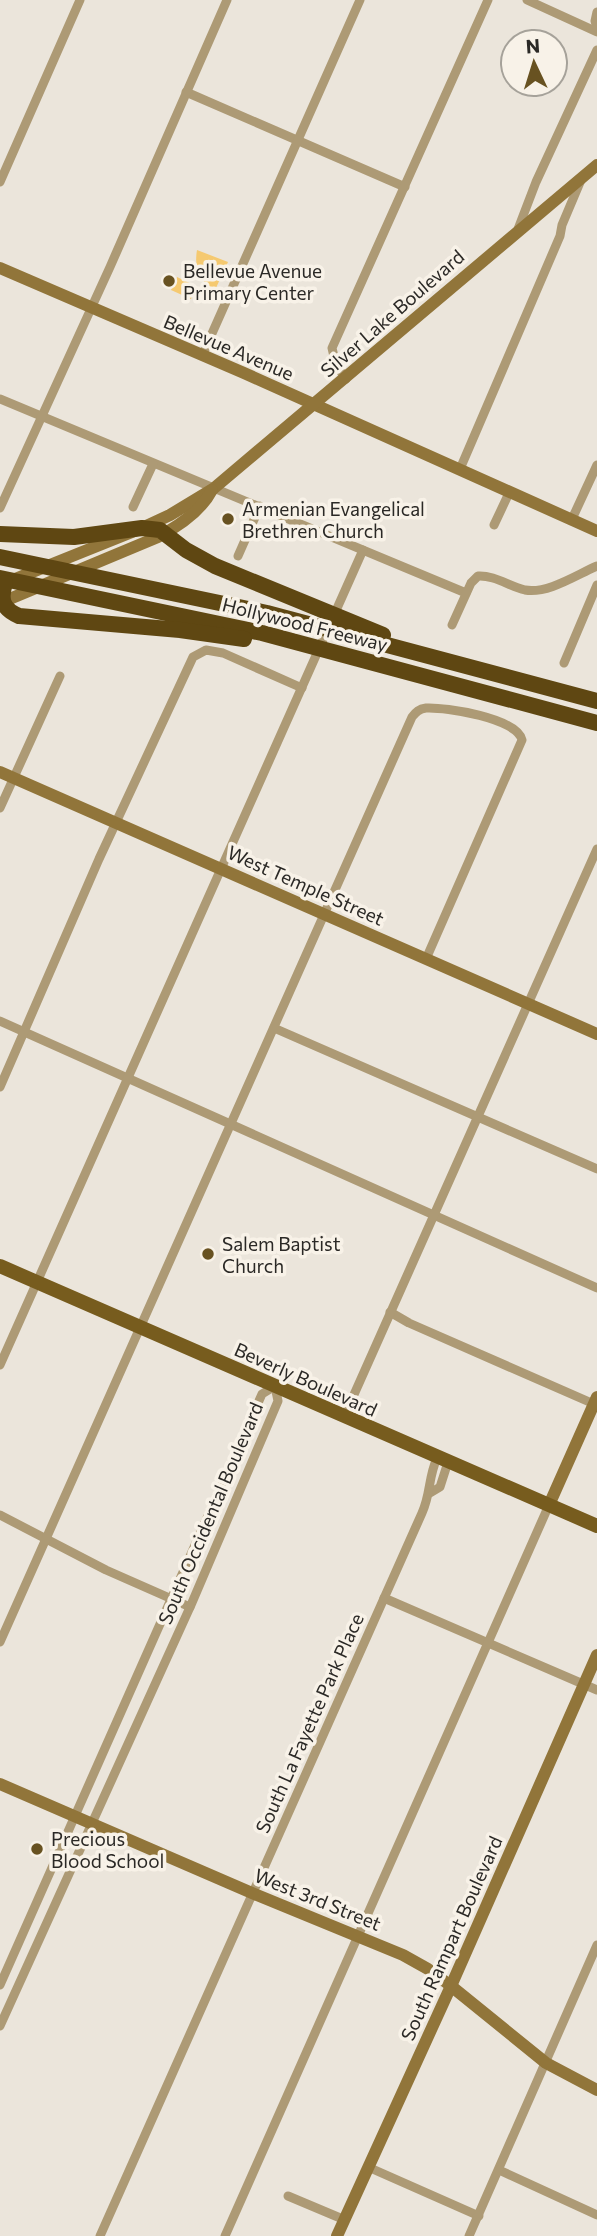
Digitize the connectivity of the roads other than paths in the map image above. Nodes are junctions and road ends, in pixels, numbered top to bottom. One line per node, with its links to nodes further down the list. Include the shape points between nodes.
1 (80, 0): 13 (street)
2 (227, 0): 9 (street)
3 (360, 0): 10 (street)
4 (488, 0): 14 (street)
5 (527, 0): 7 (street)
6 (597, 12): 7 (street)
7 (597, 30)
8 (597, 50): 15 (street)
9 (186, 92): 10 (street); 17 (street)
10 (299, 141): 14 (street); 18 (street)
11 (597, 165): 12 (main road, Silver Lake Boulevard)
12 (581, 179): 15 (main road, Silver Lake Boulevard); 25 (street)
13 (0, 182)
14 (405, 187): 19 (street, via 332,348)
15 (517, 231): 19 (main road, Silver Lake Boulevard)
16 (0, 268): 17 (main road, Bellevue Avenue)
17 (91, 309): 18 (main road, Bellevue Avenue); 22 (street)
18 (202, 356): 21 (main road, Bellevue Avenue)
19 (346, 379): 21 (main road, Silver Lake Boulevard)
20 (0, 399): 22 (street)
21 (313, 405): 25 (main road, Bellevue Avenue); 26 (main road, Silver Lake Boulevard)
22 (42, 417): 23 (street); 29 (street)
23 (153, 464): 26 (street); 30 (street)
24 (597, 465): 31 (street)
25 (460, 469): 27 (main road, Bellevue Avenue)
26 (213, 489): 28 (street); 33 (main road, Silver Lake Boulevard); 35 (main road, Silver Lake Boulevard, via 205,502)
27 (510, 491): 31 (main road, Bellevue Avenue); 32 (street)
28 (260, 506): 37 (street); 38 (street)
29 (0, 508)
30 (133, 508)
31 (572, 519): 34 (main road, Bellevue Avenue)
32 (494, 524)
33 (142, 528): 35 (highway); 36 (highway, via 87,537); 41 (main road, Silver Lake Boulevard)
34 (597, 531)
35 (166, 533): 44 (main road, Silver Lake Boulevard); 46 (highway, via 205,561)
36 (0, 534)
37 (363, 550): 43 (street); 50 (street)
38 (238, 556)
39 (4, 558): 46 (highway, Hollywood Freeway)
40 (597, 566): 43 (street, via 539,590 478,576)
41 (2, 582): 44 (highway); 47 (highway, Hollywood Freeway, via 82,594)
42 (597, 585): 48 (street)
43 (466, 593): 45 (street)
44 (1, 603): 47 (highway, via 11,613 27,617)
45 (452, 625)
46 (354, 629): 51 (highway, Hollywood Freeway, via 427,655)
47 (294, 644): 52 (highway, Hollywood Freeway)
48 (564, 663)
49 (60, 676): 56 (street)
50 (302, 688): 58 (street, via 223,653 206,650 196,654); 60 (street)
51 (597, 701)
52 (520, 703): 53 (highway, Hollywood Freeway); 54 (highway)
53 (597, 723)
54 (597, 733)
55 (0, 772): 56 (main road, West Temple Street)
56 (13, 778): 57 (street); 58 (main road, West Temple Street)
57 (0, 808)
58 (116, 822): 60 (main road, West Temple Street); 66 (street)
59 (597, 849): 63 (street)
60 (221, 869): 61 (main road, West Temple Street); 68 (street)
61 (324, 915): 62 (main road, West Temple Street); 62 (street, via 416,712 426,708 501,722 516,729 522,744); 65 (street)
62 (426, 959): 63 (main road, West Temple Street)
63 (527, 1004): 67 (main road, West Temple Street); 70 (street)
64 (0, 1021): 66 (street)
65 (274, 1028): 70 (street); 71 (street)
66 (24, 1032): 68 (street); 69 (street)
67 (597, 1034)
68 (128, 1077): 71 (street); 75 (street)
69 (0, 1087)
70 (478, 1116): 72 (street); 73 (street)
71 (231, 1123): 73 (street); 78 (street)
72 (597, 1169)
73 (433, 1216): 76 (street); 77 (street)
74 (0, 1266): 75 (main road, Beverly Boulevard)
75 (37, 1282): 78 (main road, Beverly Boulevard); 79 (street)
76 (597, 1288)
77 (390, 1312): 81 (street); 82 (street)
78 (141, 1327): 80 (main road, Beverly Boulevard); 88 (street)
79 (0, 1365)
80 (275, 1387): 82 (main road, Beverly Boulevard); 89 (street, South Occidental Boulevard, via 262,1394); 91 (street, South Occidental Boulevard, via 278,1401)
81 (595, 1401): 85 (main road)
82 (345, 1417): 83 (main road, Beverly Boulevard)
83 (443, 1460): 84 (street, South La Fayette Park Place, via 429,1483); 84 (street, South La Fayette Park Place, via 440,1488); 85 (main road, Beverly Boulevard)
84 (430, 1493): 90 (street, South La Fayette Park Place)
85 (549, 1505): 87 (main road, Beverly Boulevard); 93 (street)
86 (0, 1516): 88 (street)
87 (597, 1526)
88 (46, 1539): 89 (street); 92 (street)
89 (172, 1598): 91 (street); 98 (street, South Occidental Boulevard)
90 (384, 1598): 93 (street); 100 (street, South La Fayette Park Place)
91 (190, 1607): 99 (street, South Occidental Boulevard)
92 (0, 1642)
93 (487, 1643): 95 (street); 101 (street)
94 (597, 1655): 95 (main road, South Rampart Boulevard)
95 (584, 1684): 96 (street); 104 (main road, South Rampart Boulevard)
96 (597, 1690)
97 (0, 1784): 98 (main road, West 3rd Street)
98 (75, 1816): 99 (main road, West 3rd Street); 103 (street, South Occidental Boulevard)
99 (92, 1824): 100 (main road, West 3rd Street); 105 (street, South Occidental Boulevard)
100 (252, 1893): 101 (main road, West 3rd Street); 114 (street, South La Fayette Park Place)
101 (358, 1935): 104 (main road, West 3rd Street, via 403,1955); 115 (street)
102 (597, 1945): 106 (street)
103 (0, 1985)
104 (451, 1986): 106 (main road, West 3rd Street); 108 (main road, South Rampart Boulevard)
105 (0, 2025)
106 (546, 2063): 107 (main road, West 3rd Street); 109 (street)
107 (597, 2090)
108 (368, 2166): 112 (street); 113 (main road, South Rampart Boulevard)
109 (499, 2170): 111 (street); 112 (street)
110 (288, 2196): 113 (street)
111 (597, 2215)
112 (478, 2216): 117 (street)
113 (345, 2220): 116 (main road, South Rampart Boulevard)
114 (100, 2236)
115 (225, 2236)
116 (337, 2236)
117 (469, 2236)

